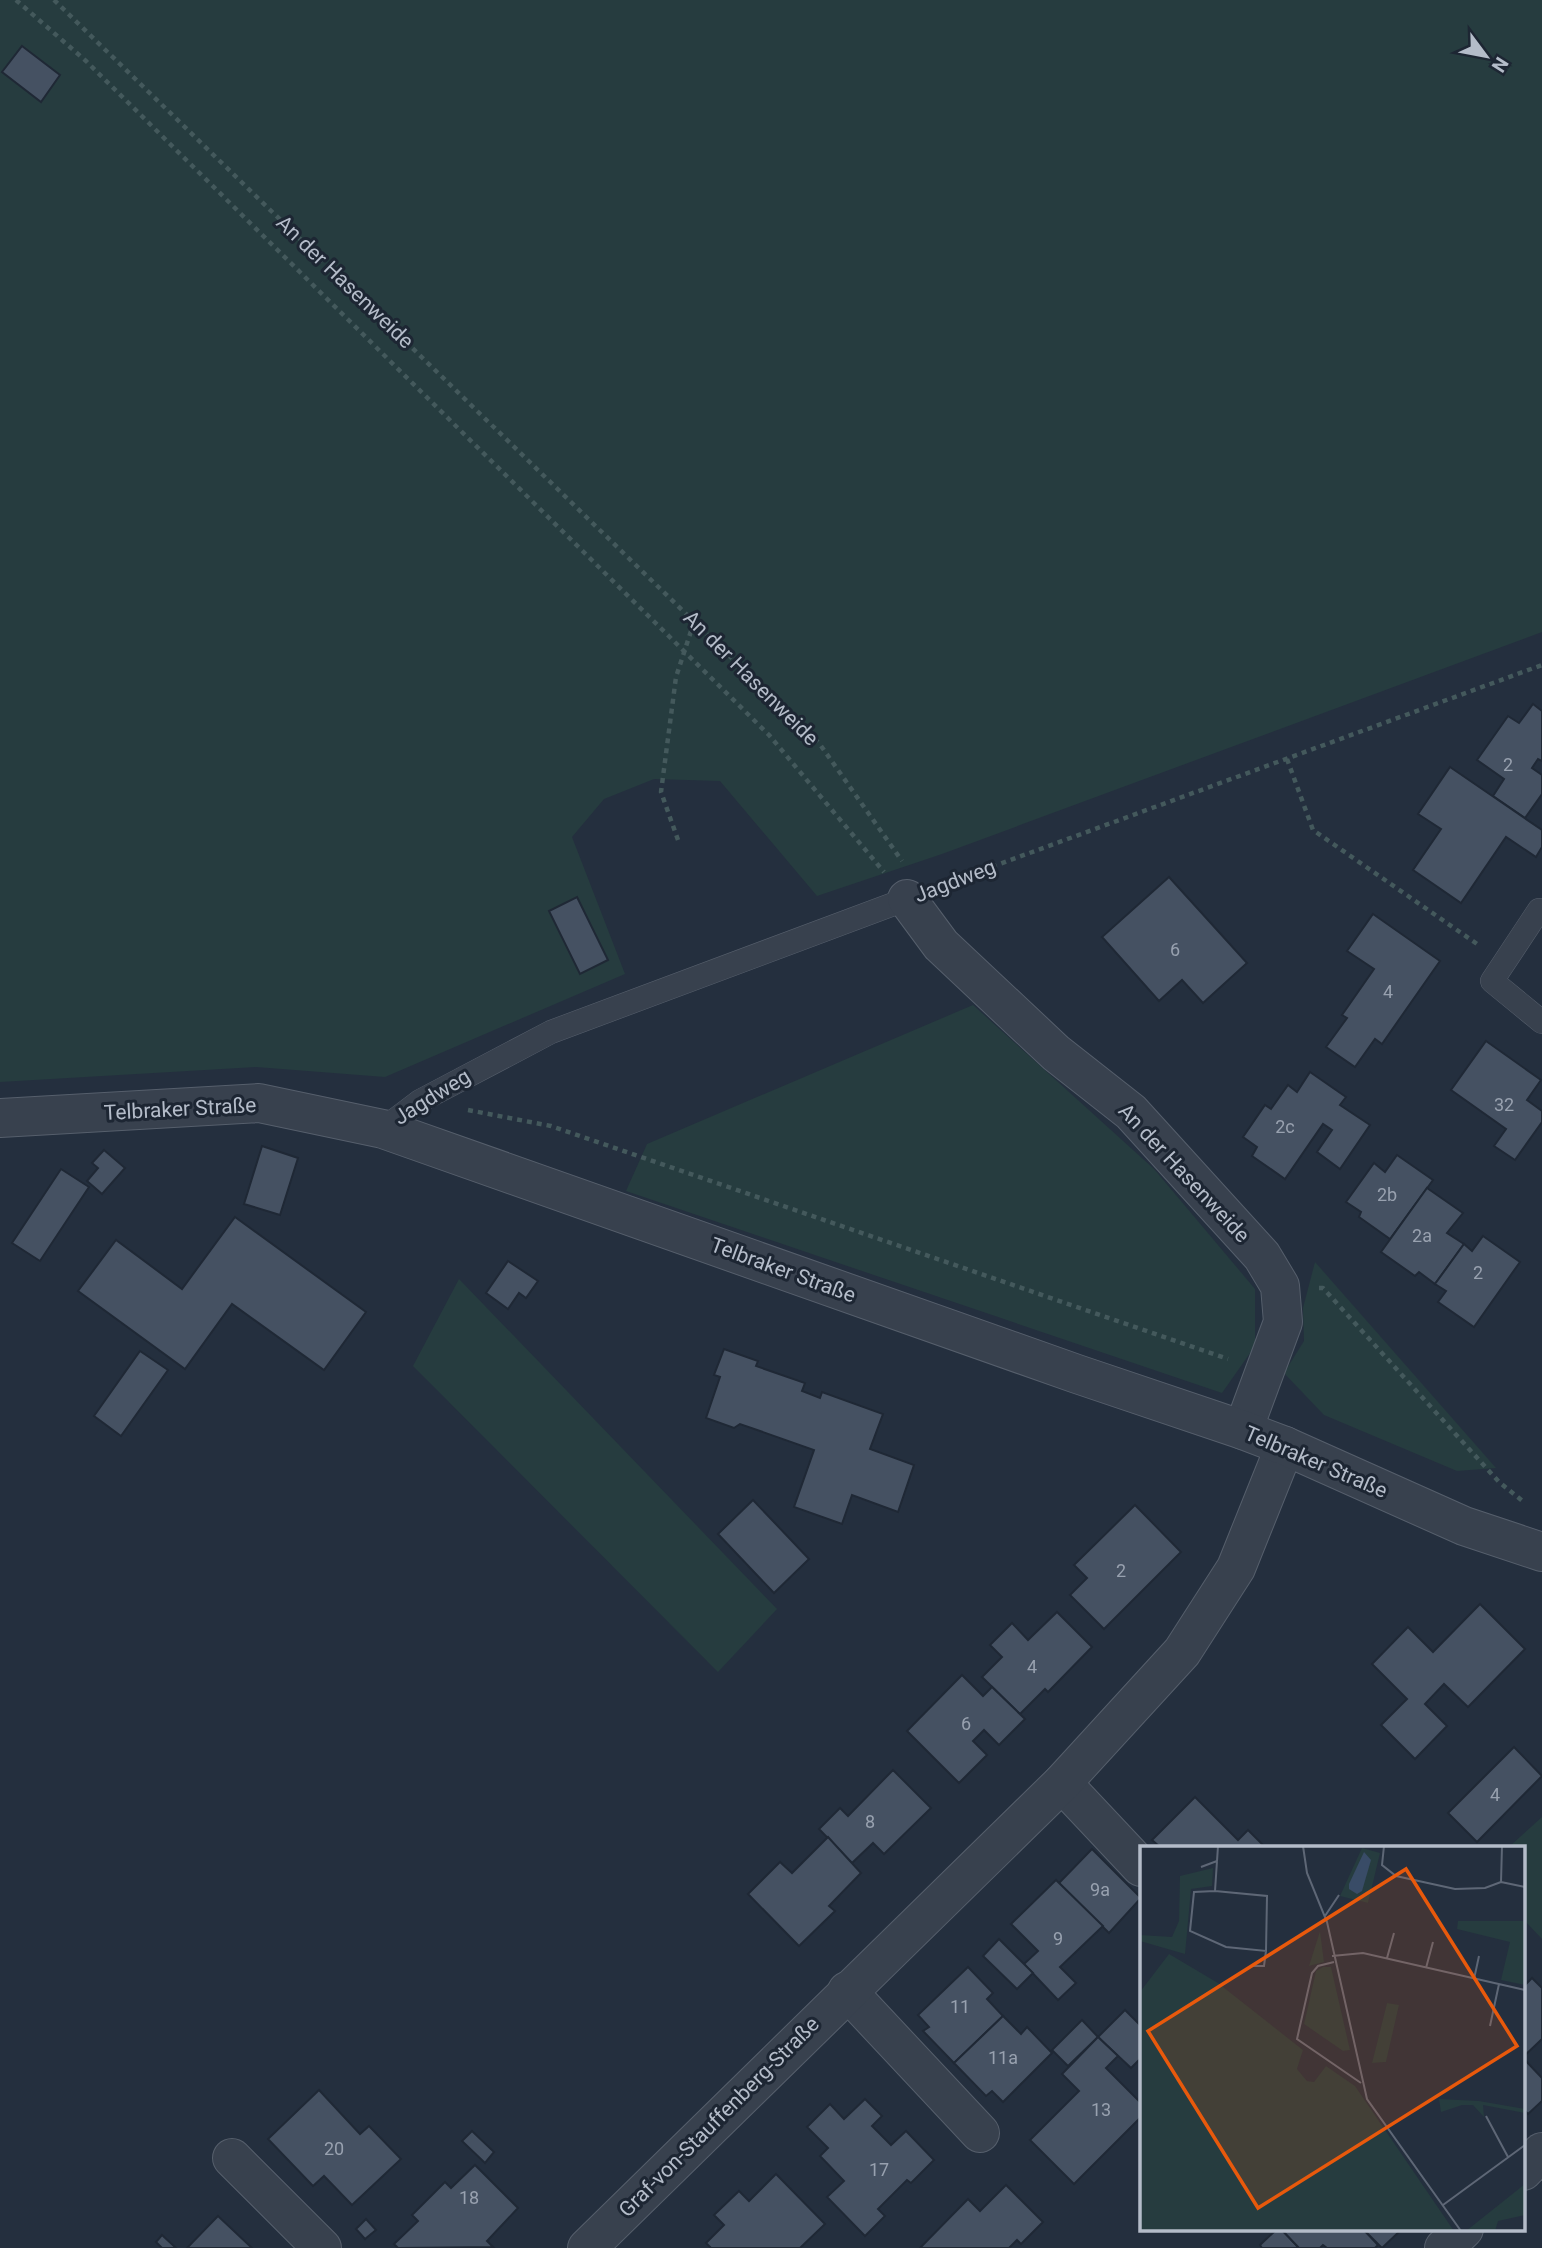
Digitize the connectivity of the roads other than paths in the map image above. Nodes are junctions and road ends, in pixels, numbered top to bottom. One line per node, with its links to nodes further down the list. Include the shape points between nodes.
1 (907, 899): 5 (lane, Jagdweg, via 551,1032 421,1101); 6 (street, An der Hasenweide, via 941,945 1056,1053 1131,1112 1262,1256 1280,1286 1283,1322)
2 (1539, 909): 3 (lane, via 1492,981)
3 (1542, 1021)
4 (0, 1118): 5 (street, Telbraker Straße, via 259,1103)
5 (383, 1129): 6 (street, Telbraker Straße)
6 (1243, 1430): 7 (street, Telbraker Straße)
7 (1285, 1446): 8 (street, Telbraker Straße, via 1465,1526); 9 (street, Graf-von-Stauffenberg-Straße, via 1236,1568 1182,1652)
8 (1542, 1552)
9 (1062, 1783): 10 (street); 11 (street, Graf-von-Stauffenberg-Straße)
10 (1140, 1866)
11 (847, 1991): 12 (street); 17 (street, Graf-von-Stauffenberg-Straße)
12 (980, 2133)
13 (1542, 2152): 15 (street)
14 (232, 2158): 18 (street)
15 (1524, 2170)
16 (1463, 2230): 19 (street)
17 (591, 2247)
18 (322, 2248)
19 (1444, 2248)

